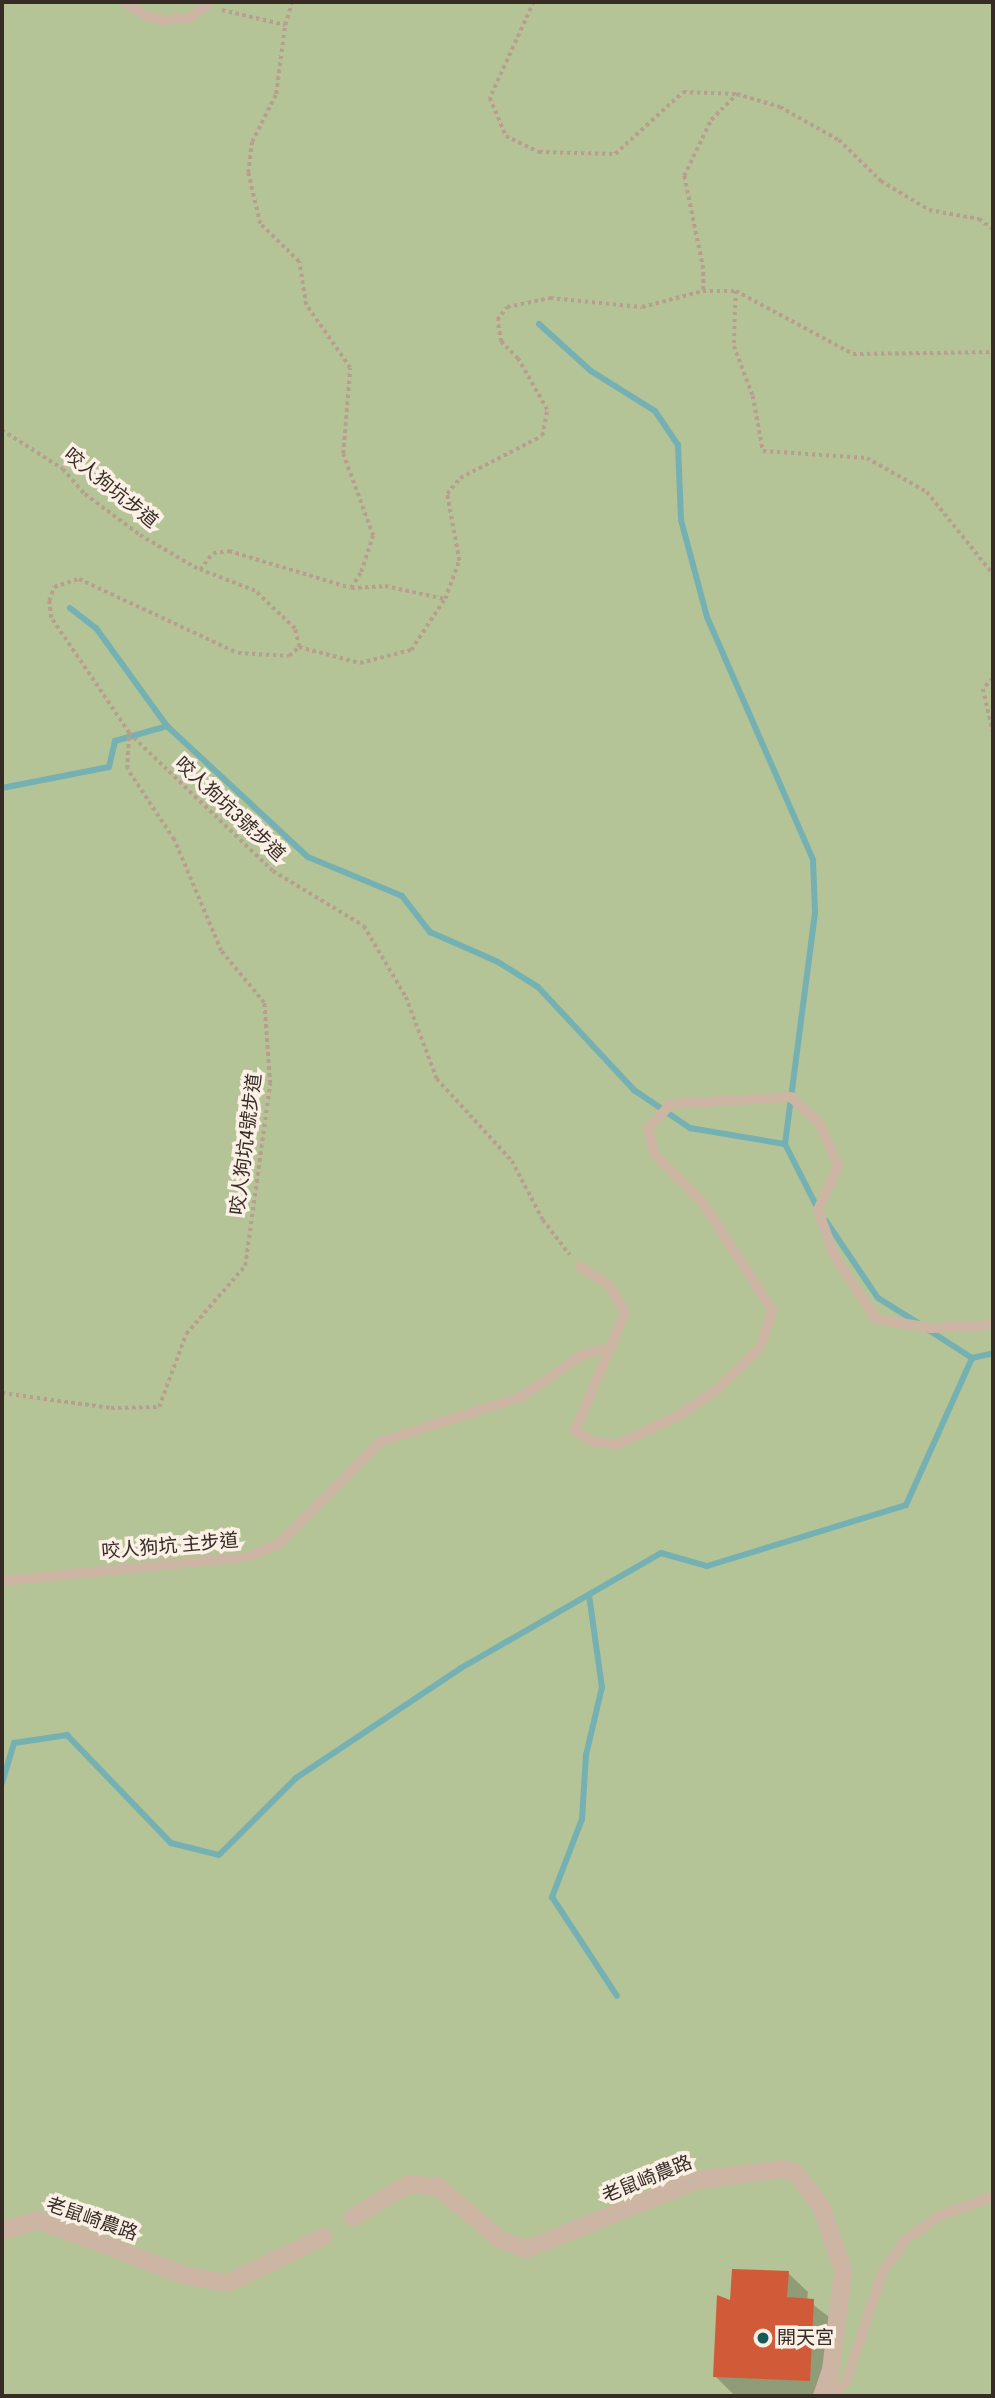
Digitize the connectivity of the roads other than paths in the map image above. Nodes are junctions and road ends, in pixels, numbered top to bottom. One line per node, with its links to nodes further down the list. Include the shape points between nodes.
1 (125, 2): 2 (lane, via 164,20 189,18)
2 (206, 6)
3 (580, 1267): 5 (lane, via 608,1284 625,1312)
4 (993, 1325): 5 (lane, via 930,1328 876,1318 834,1255 818,1210 838,1165 819,1123 791,1097 671,1104 648,1128 654,1154 703,1203 772,1310 760,1348 718,1389 678,1416 618,1444 593,1442 575,1431)
5 (611, 1348): 6 (lane, 咬人狗坑 主步道, via 582,1355 521,1397 380,1442 279,1544 247,1557)
6 (2, 1581)
7 (993, 2197): 12 (lane, via 939,2216 905,2240 882,2273 846,2382)
8 (353, 2217): 11 (street, 老鼠崎農路, via 409,2185 438,2186 500,2240 527,2249 698,2180 783,2169 796,2173 821,2206 844,2270 831,2370)
9 (2, 2231): 10 (street, 老鼠崎農路, via 38,2220 187,2276 228,2283)
10 (323, 2237)
11 (822, 2396)
12 (832, 2396)

